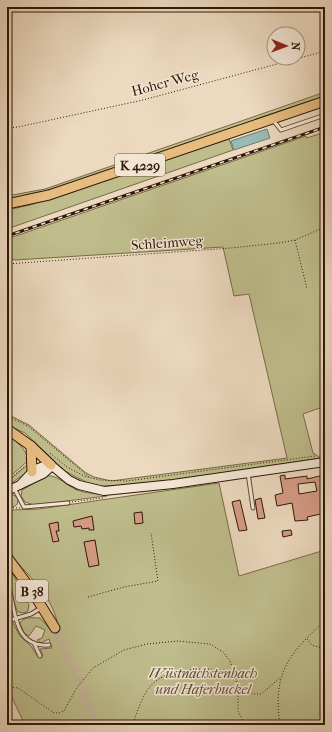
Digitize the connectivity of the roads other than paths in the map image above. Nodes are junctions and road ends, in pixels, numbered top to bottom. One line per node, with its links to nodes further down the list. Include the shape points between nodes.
1 (325, 101): 3 (main road, K 4229)
2 (325, 115): 3 (lane, via 281,130)
3 (273, 120): 4 (main road, K 4229, via 49,195)
4 (7, 204)
5 (7, 429): 6 (main road)
6 (31, 446): 8 (main road); 9 (main road)
7 (324, 462): 10 (main road)
8 (51, 466): 9 (main road, via 40,466); 10 (main road, via 79,486 104,491); 11 (main road, via 44,474)
9 (32, 472): 11 (main road)
10 (248, 473): 13 (lane)
11 (14, 487): 12 (lane, via 24,507)
12 (68, 503)
13 (253, 508)
14 (7, 557): 16 (main road, B 38)
15 (7, 581): 17 (lane)
16 (42, 607): 17 (lane, via 32,614); 19 (main road, B 38)
17 (15, 618): 18 (lane); 20 (lane, via 23,635)
18 (7, 621)
19 (55, 628)
20 (33, 641): 21 (lane); 22 (lane)
21 (49, 645)
22 (40, 656)

